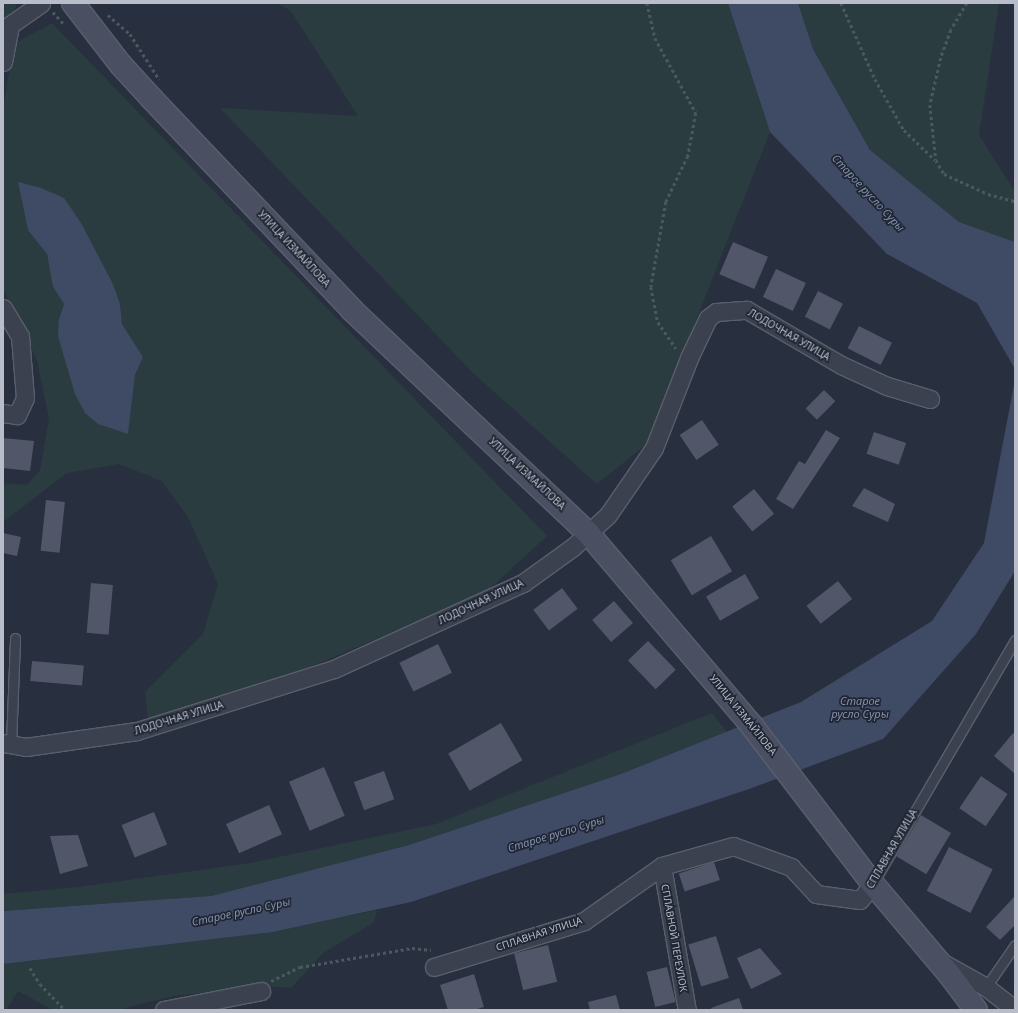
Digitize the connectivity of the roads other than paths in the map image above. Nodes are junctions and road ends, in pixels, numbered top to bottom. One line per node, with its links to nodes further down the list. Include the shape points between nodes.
1 (41, 3): 3 (street, via 10,25)
2 (73, 3): 7 (main road, УЛИЦА ИЗМАЙЛОВА, via 148,94 352,310)
3 (3, 62)
4 (3, 308): 6 (street, via 20,336 25,398 17,415)
5 (930, 398): 7 (street, ЛОДОЧНАЯ УЛИЦА, via 887,386 841,365 746,310 716,312 708,318 654,448 608,515)
6 (3, 413)
7 (588, 533): 10 (street, ЛОДОЧНАЯ УЛИЦА, via 523,583 334,669 137,731 26,747); 12 (main road, УЛИЦА ИЗМАЙЛОВА, via 752,726)
8 (15, 638): 10 (lane)
9 (1015, 640): 12 (lane, СПЛАВНАЯ УЛИЦА)
10 (7, 744)
11 (662, 866): 12 (street, СПЛАВНАЯ УЛИЦА, via 733,846 791,867 816,894 860,900); 15 (street, СПЛАВНАЯ УЛИЦА, via 584,921); 19 (street, СПЛАВНОЙ ПЕРЕУЛОК)
12 (873, 884): 14 (main road, УЛИЦА ИЗМАЙЛОВА)
13 (1015, 945): 16 (lane)
14 (943, 967): 16 (street); 20 (main road, УЛИЦА ИЗМАЙЛОВА)
15 (434, 968)
16 (986, 987): 21 (street)
17 (261, 991): 18 (street)
18 (164, 1010)
19 (687, 1010)
20 (976, 1010)
21 (1015, 1010)

